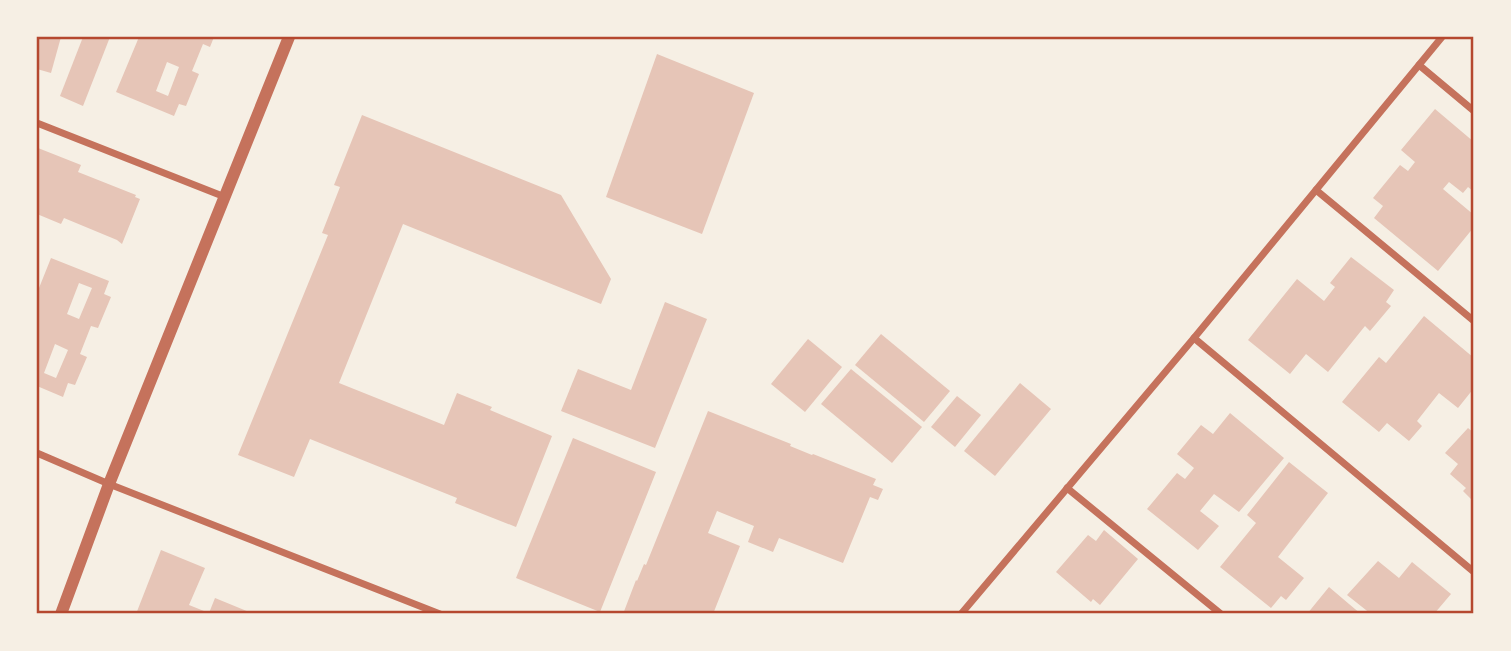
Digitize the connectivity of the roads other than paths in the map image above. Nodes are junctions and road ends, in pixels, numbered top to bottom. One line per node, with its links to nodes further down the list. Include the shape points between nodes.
1 (289, 37): 7 (street)
2 (1442, 37): 3 (street)
3 (1419, 65): 4 (street); 6 (street)
4 (1474, 111)
5 (37, 123): 7 (street)
6 (1316, 190): 8 (street); 9 (street)
7 (225, 198): 11 (street)
8 (1474, 321)
9 (1194, 338): 12 (street); 13 (street)
10 (37, 453): 11 (street)
11 (109, 484): 14 (street); 15 (street)
12 (1067, 488): 16 (street); 17 (street)
13 (1474, 572)
14 (61, 614)
15 (440, 614)
16 (961, 614)
17 (1221, 614)

